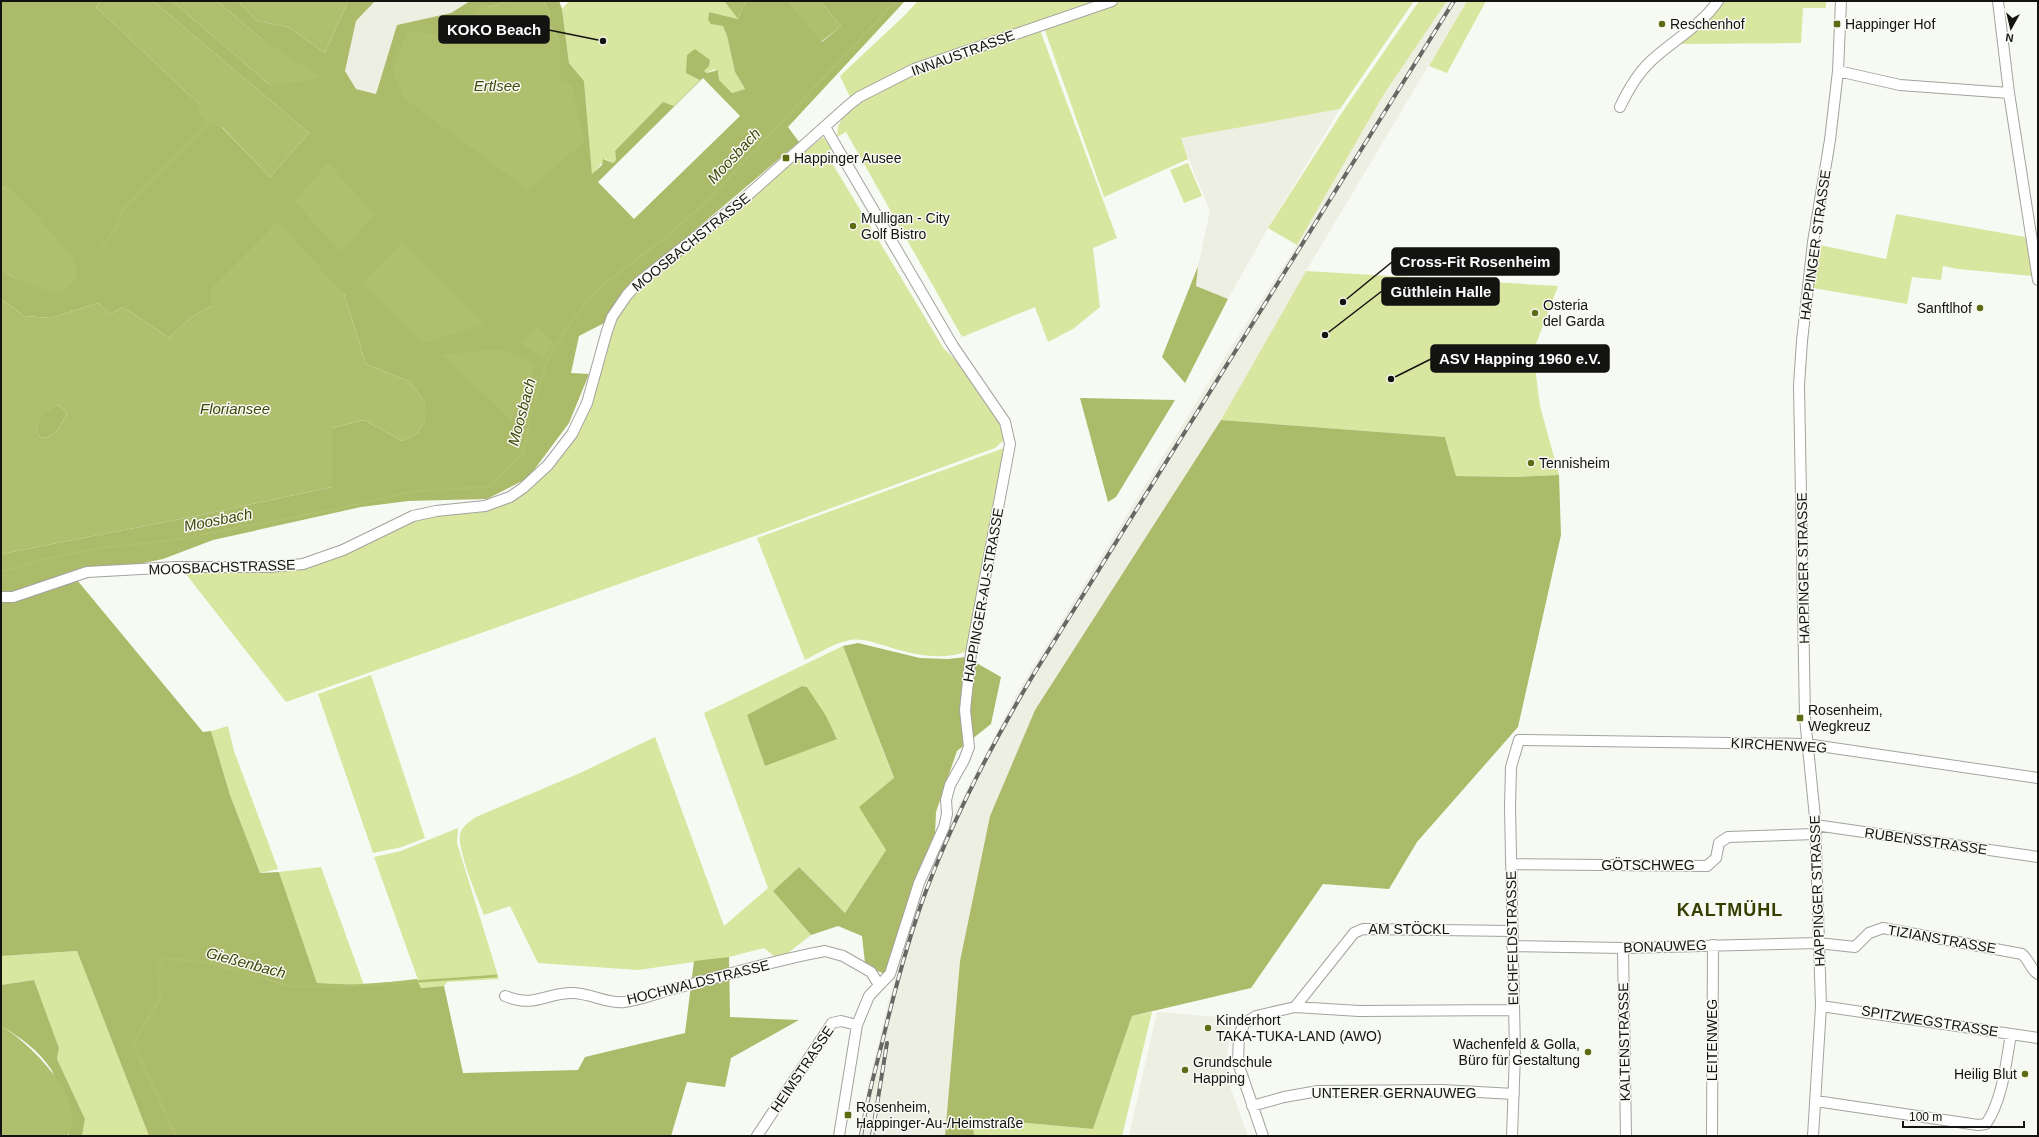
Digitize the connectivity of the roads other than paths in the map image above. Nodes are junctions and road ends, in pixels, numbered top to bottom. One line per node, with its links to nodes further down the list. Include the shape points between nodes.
1 (1112, 1): 8 (street, INNAUSTRASSE, via 914,69 859,97)
2 (1718, 1): 7 (street, via 1702,20 1651,61 1632,83)
3 (1841, 1): 5 (street, HAPPINGER STRASSE)
4 (1998, 1): 6 (street)
5 (1838, 71): 6 (street, via 1900,85); 12 (street, HAPPINGER STRASSE, via 1830,140 1813,242 1799,385)
6 (2009, 93): 9 (street)
7 (1620, 107)
8 (825, 127): 10 (street, MOOSBACHSTRASSE, via 739,202 639,282 627,295 612,317 587,403 572,434 548,465 510,497 485,506 413,516 343,550 303,564 87,572 13,597); 23 (street, HAPPINGER-AU-STRASSE, via 953,346 996,407 1007,426 1010,444 971,653 965,710 969,747 950,785 944,827 919,883 890,974)
9 (2038, 280)
10 (1, 597)
11 (1519, 740): 12 (street, KIRCHENWEG); 16 (street, EICHFELDSTRASSE, via 1511,767)
12 (1806, 744): 13 (street, KIRCHENWEG); 14 (street, HAPPINGER STRASSE)
13 (2038, 778)
14 (1815, 830): 15 (street, RUBENSSTRASSE); 16 (street, GÖTSCHWEG, via 1728,837 1720,843 1716,858 1707,866); 18 (street, HAPPINGER STRASSE)
15 (2038, 858)
16 (1511, 864): 17 (street, EICHFELDSTRASSE)
17 (1512, 931): 20 (street, EICHFELDSTRASSE); 26 (street, AM STÖCKL, via 1363,929 1354,933)
18 (1818, 943): 19 (street, BONAUWEG); 22 (street, TIZIANSTRASSE, via 1855,947 1869,933 1883,928 2022,954 2029,960 2033,971); 25 (street, HAPPINGER STRASSE)
19 (1713, 945): 21 (street, BONAUWEG); 39 (street, LEITENWEG)
20 (1512, 946): 21 (street, BONAUWEG); 27 (street, EICHFELDSTRASSE)
21 (1623, 948): 38 (street, KALTENSTRASSE)
22 (2038, 974)
23 (879, 985): 24 (street, HOCHWALDSTRASSE, via 871,972 843,956 825,951 622,1002 581,993 558,995 531,1002 519,1002); 28 (street, HAPPINGER-AU-STRASSE, via 869,996)
24 (506, 996)
25 (1821, 1006): 29 (street, SPITZWEGSTRASSE); 32 (street, HAPPINGER STRASSE)
26 (1295, 1007): 27 (street, via 1360,1011); 33 (street, via 1256,1016 1245,1023 1239,1034 1238,1063)
27 (1513, 1010): 31 (street, EICHFELDSTRASSE)
28 (857, 1025): 34 (street, HEIMSTRASSE, via 841,1021 832,1024); 35 (street, HAPPINGER-AU-STRASSE)
29 (2011, 1034): 30 (street, SPITZWEGSTRASSE); 32 (street, via 2000,1092 1986,1124 1978,1125)
30 (2038, 1038)
31 (1514, 1094): 33 (street, UNTERER GERNAUWEG, via 1442,1090 1318,1091); 37 (street, EICHFELDSTRASSE)
32 (1816, 1102): 40 (street, HAPPINGER STRASSE)
33 (1252, 1106): 36 (street)
34 (758, 1136)
35 (840, 1136)
36 (1263, 1136)
37 (1512, 1136)
38 (1626, 1136)
39 (1712, 1136)
40 (1813, 1136)

